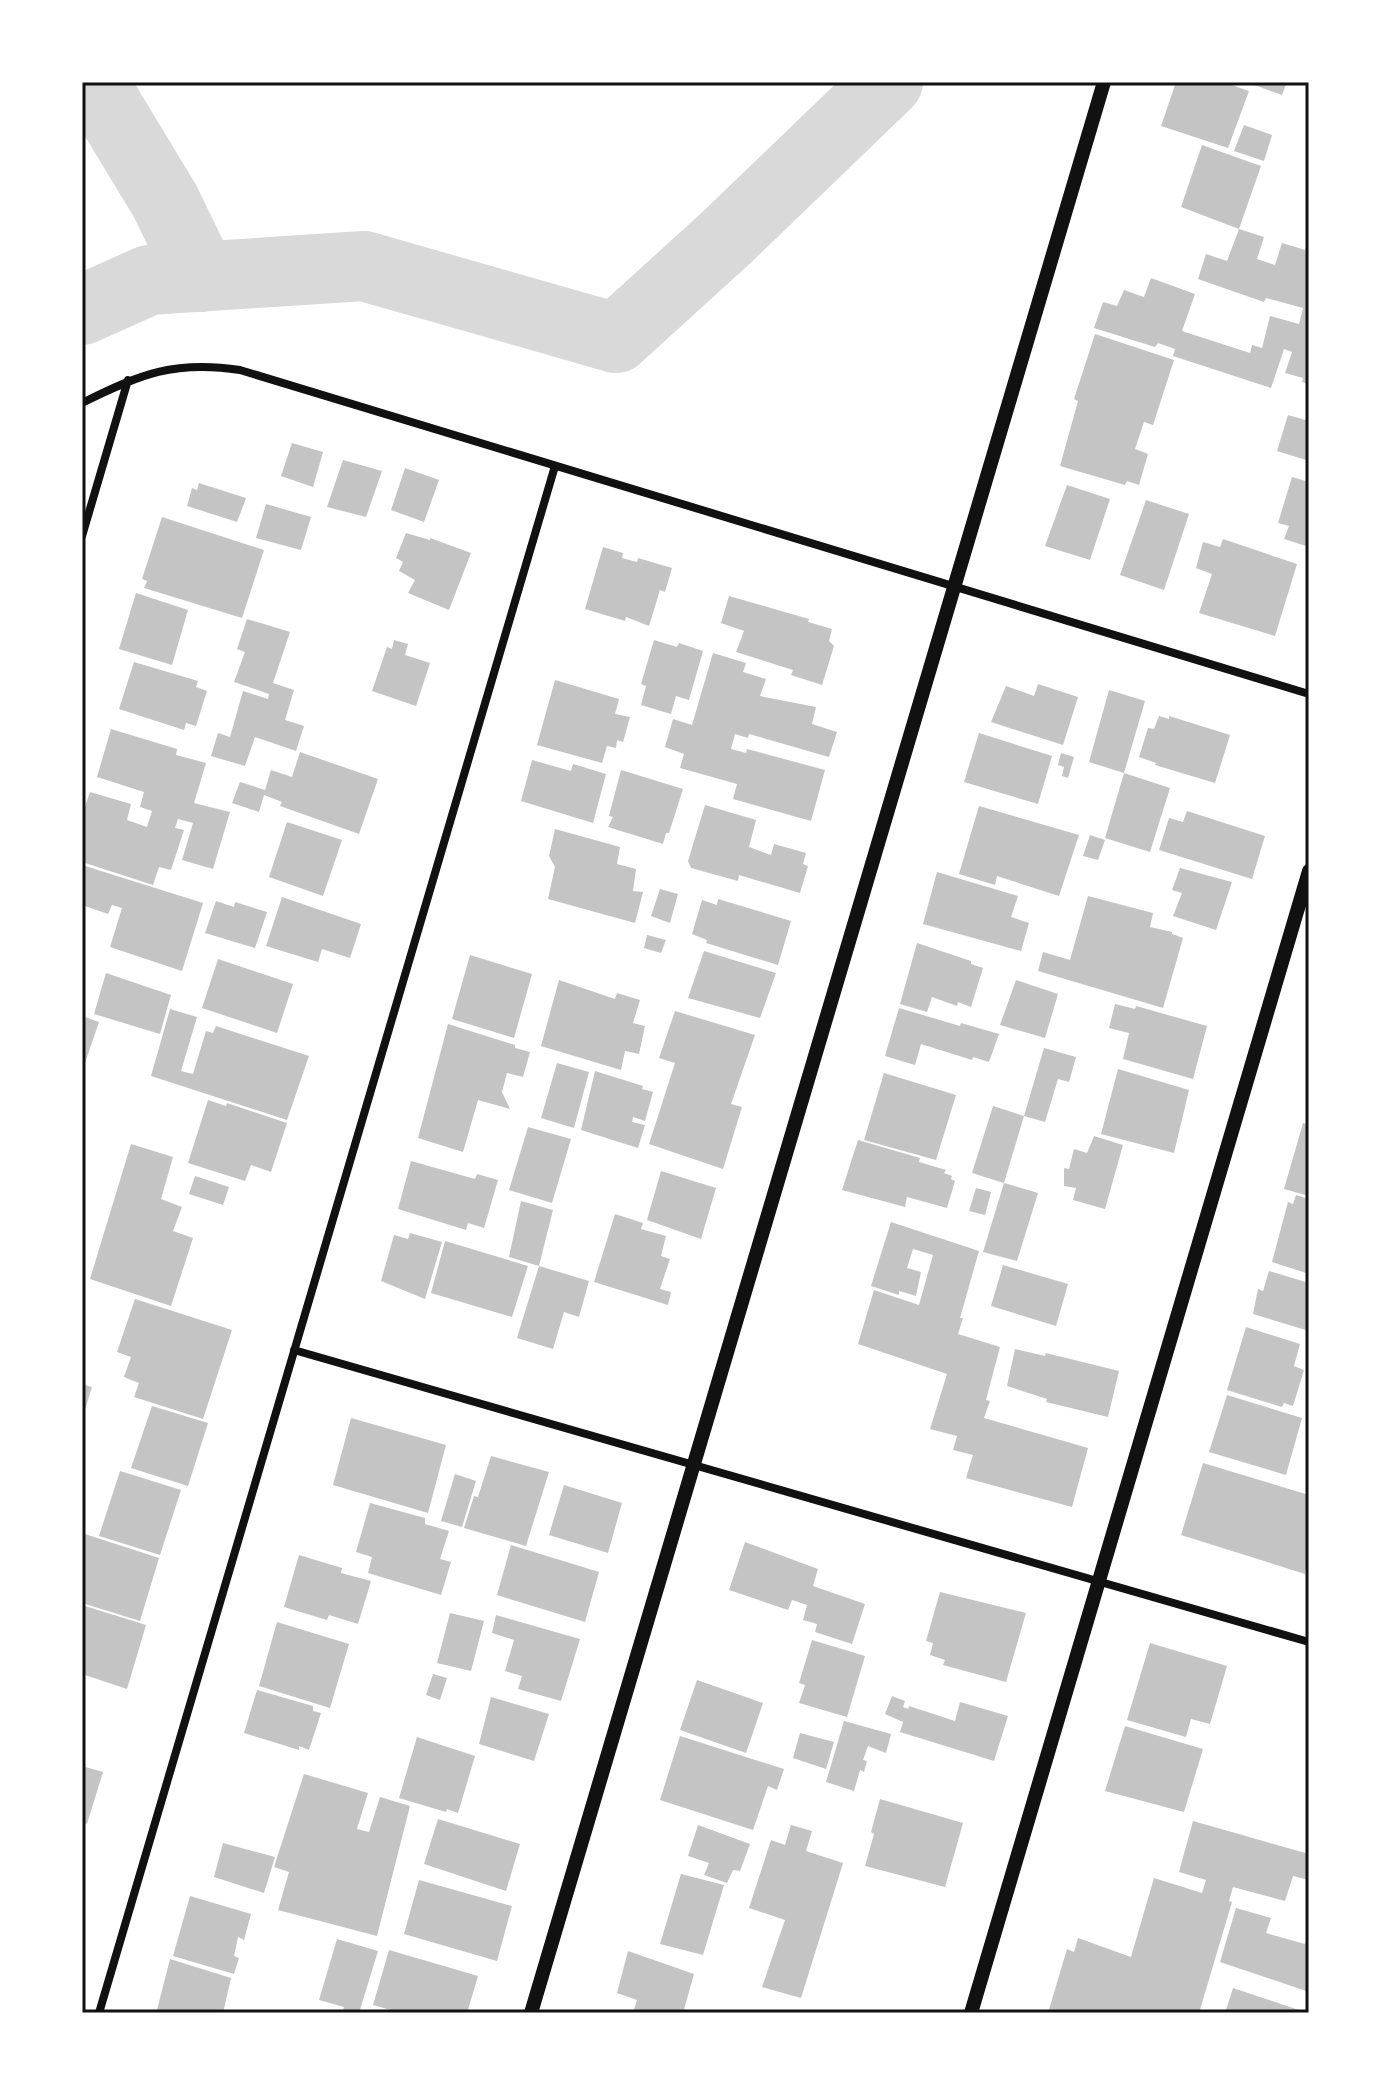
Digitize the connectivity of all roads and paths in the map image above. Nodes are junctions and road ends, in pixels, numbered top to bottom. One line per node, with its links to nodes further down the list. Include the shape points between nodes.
1 (1104, 82): 6 (street)
2 (129, 380): 3 (street); 4 (street, via 173,367 240,370); 5 (street)
3 (82, 403)
4 (555, 466): 6 (street); 9 (street)
5 (82, 536)
6 (954, 587): 7 (street); 10 (street)
7 (1309, 694)
8 (1309, 871): 11 (street)
9 (294, 1350): 10 (street); 13 (street)
10 (693, 1464): 11 (street); 14 (street)
11 (1099, 1581): 12 (street); 15 (street)
12 (1309, 1642)
13 (99, 2013)
14 (531, 2013)
15 (971, 2013)

